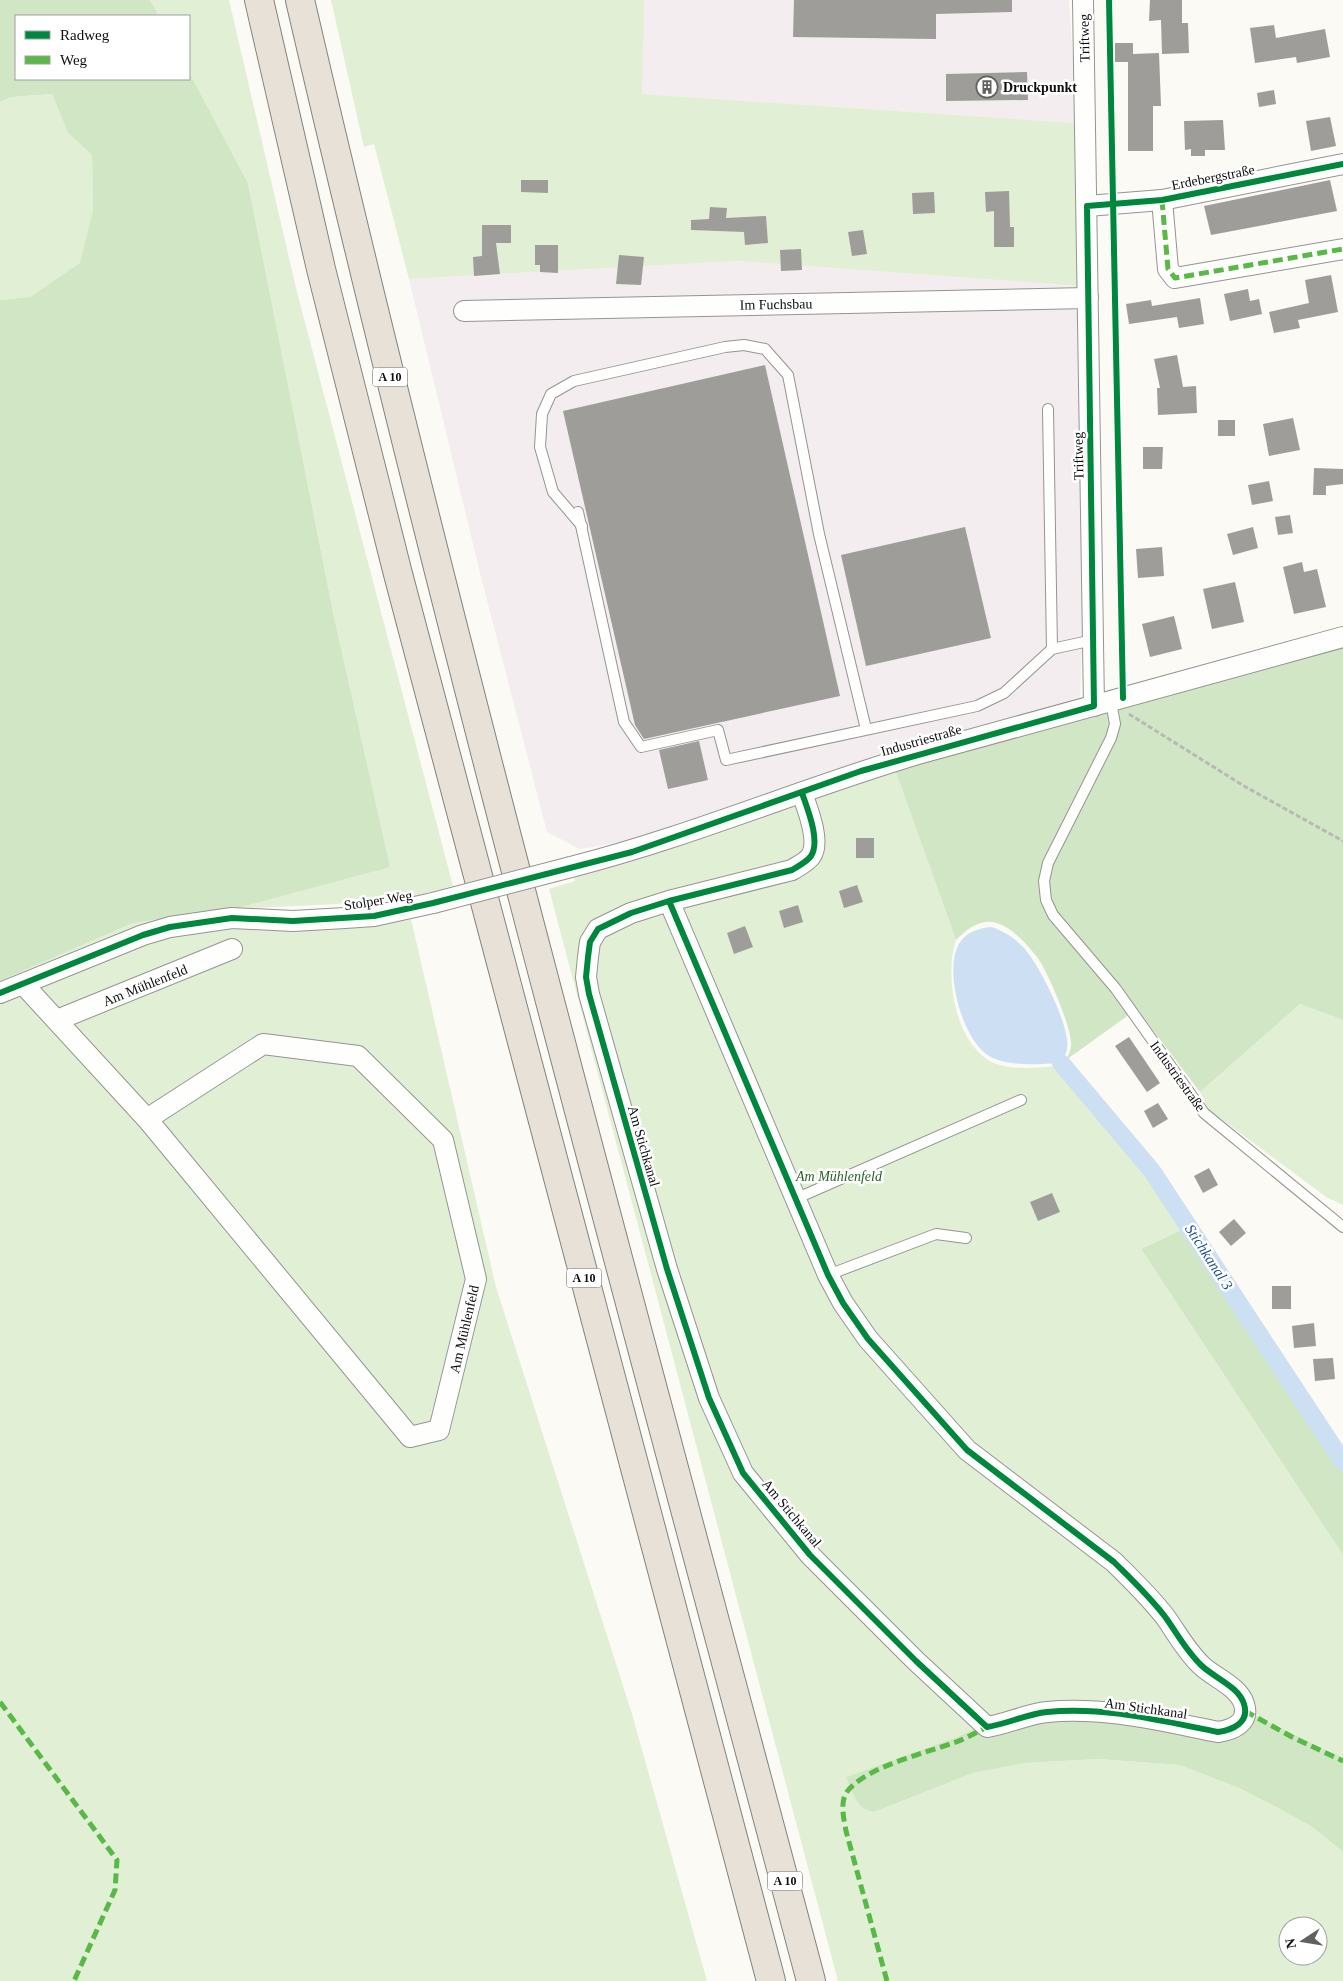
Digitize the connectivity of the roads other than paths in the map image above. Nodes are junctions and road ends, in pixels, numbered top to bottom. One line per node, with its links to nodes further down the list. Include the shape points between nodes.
1 (255, 0): 6 (highway)
2 (259, 0): 6 (highway, A 10)
3 (300, 0): 7 (highway, A 10)
4 (307, 0): 7 (highway)
5 (1083, 0): 10 (street, Triftweg)
6 (269, 45): 35 (highway, A 10, via 398,574)
7 (313, 56): 36 (highway, A 10, via 372,309 474,706)
8 (1343, 164): 9 (street, Erdebergstraße)
9 (1162, 200): 10 (street, Erdebergstraße); 11 (street, Erdebergstraße, via 1168,269 1175,278)
10 (1087, 206): 12 (street, Triftweg)
11 (1343, 249)
12 (1088, 298): 13 (street, Im Fuchsbau); 18 (street, Triftweg)
13 (464, 311)
14 (1048, 409): 19 (lane)
15 (578, 512): 16 (lane)
16 (582, 526): 21 (lane, via 624,722 641,747 718,730 726,760); 21 (lane, via 552,492 540,447 542,414 551,394 574,381 725,347 744,345 765,349 788,375 819,534)
17 (1343, 638): 20 (street, Industriestraße)
18 (1093, 640): 19 (lane); 20 (street, Triftweg)
19 (1052, 649): 21 (lane, via 991,701)
20 (1102, 704): 22 (street, Industriestraße, via 899,759); 32 (lane, Industriestraße, via 1115,724 1048,863 1044,881 1046,900 1053,915 1116,989 1204,1113)
21 (866, 730)
22 (802, 793): 23 (street, Industriestraße); 24 (street, Am Stichkanal, via 814,838 812,855 803,863 792,870)
23 (759, 808): 26 (street, Stolper Weg, bridge, via 632,852 381,914 293,921 232,918 190,923 143,935)
24 (669, 901): 31 (street, Am Stichkanal); 34 (street, Am Stichkanal, via 631,913 598,929 590,942 586,977 613,1084 667,1269 709,1398 743,1473 810,1555 916,1662 987,1727 1046,1712 1113,1714 1218,1732 1239,1724 1245,1711 1240,1696 1196,1660 1159,1609 1114,1562 968,1450 868,1339)
25 (232, 949): 28 (street, Am Mühlenfeld)
26 (23, 984): 27 (street, Stolper Weg); 28 (street, Am Mühlenfeld)
27 (0, 993)
28 (57, 1020): 30 (street, Am Mühlenfeld)
29 (1021, 1100): 31 (lane)
30 (147, 1118): 30 (street, Am Mühlenfeld, via 410,1437 439,1430 476,1279 443,1140 358,1056 262,1044)
31 (795, 1199): 34 (street, Am Stichkanal)
32 (1343, 1227)
33 (966, 1238): 34 (lane, via 936,1234)
34 (828, 1275)
35 (771, 1981)
36 (811, 1981)

